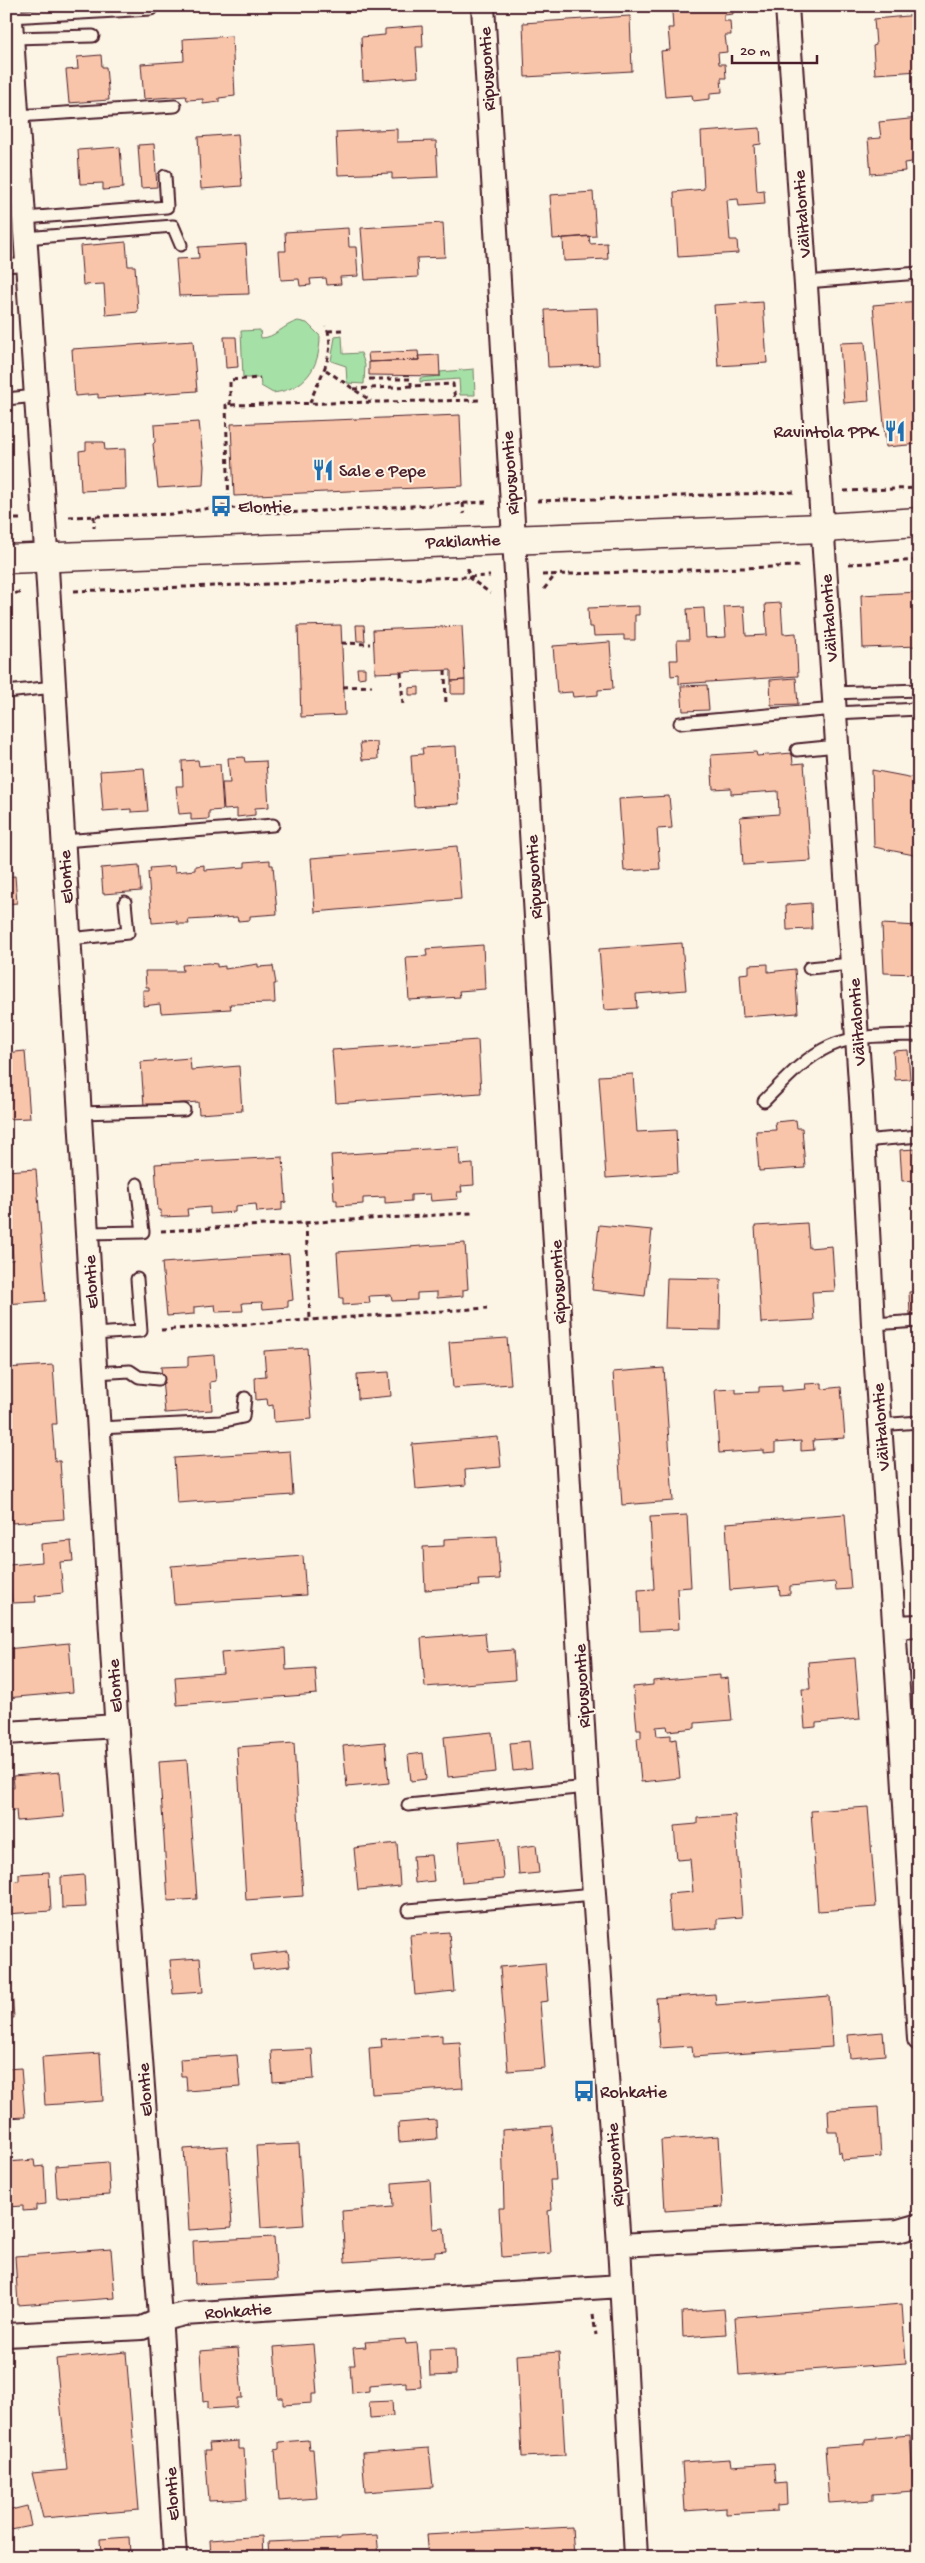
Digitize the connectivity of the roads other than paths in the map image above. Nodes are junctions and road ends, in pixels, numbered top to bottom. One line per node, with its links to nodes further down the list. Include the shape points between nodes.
1 (483, 6): 18 (street, Ripusuontie)
2 (787, 6): 13 (street, Välitalontie)
3 (151, 9): 4 (lane)
4 (11, 20): 5 (lane); 7 (street, Elontie)
5 (93, 36)
6 (175, 106): 7 (lane)
7 (17, 116): 9 (street, Elontie)
8 (165, 176): 9 (lane, via 168,207)
9 (25, 228): 10 (lane, via 174,226); 11 (street, Elontie)
10 (181, 245)
11 (17, 265): 14 (street, Elontie)
12 (919, 273): 13 (lane)
13 (806, 282): 17 (street, Välitalontie)
14 (36, 396): 15 (lane); 19 (street, Elontie)
15 (6, 399)
16 (919, 522): 17 (main road, Pakilantie)
17 (823, 528): 18 (main road, Pakilantie); 24 (street, Välitalontie)
18 (513, 538): 19 (main road, Pakilantie); 58 (street, Ripusuontie)
19 (46, 557): 20 (main road, Pakilantie); 21 (street, Elontie)
20 (6, 559)
21 (54, 687): 23 (lane); 30 (street, Elontie)
22 (919, 690): 24 (lane)
23 (6, 692)
24 (834, 705): 25 (lane); 26 (lane); 27 (street, Välitalontie)
25 (919, 709)
26 (680, 723)
27 (837, 746): 28 (lane); 33 (street, Välitalontie)
28 (797, 750)
29 (273, 825): 30 (lane)
30 (63, 841): 32 (street, Elontie)
31 (125, 902): 32 (lane, via 128,933)
32 (69, 939): 39 (street, Elontie)
33 (851, 964): 34 (lane); 36 (street, Välitalontie)
34 (809, 968)
35 (919, 1035): 36 (lane)
36 (857, 1039): 37 (lane, via 830,1046 803,1063); 41 (street, Välitalontie)
37 (764, 1101)
38 (184, 1110): 39 (lane)
39 (80, 1113): 43 (street, Elontie)
40 (919, 1136): 41 (lane)
41 (864, 1141): 46 (street, Välitalontie)
42 (137, 1184): 43 (lane, via 143,1232)
43 (87, 1233): 47 (street, Elontie)
44 (137, 1279): 47 (lane, via 141,1331)
45 (919, 1321): 46 (lane)
46 (872, 1324): 52 (street, Välitalontie)
47 (93, 1334): 48 (street, Elontie)
48 (95, 1373): 49 (lane, via 130,1371 139,1378); 53 (street, Elontie)
49 (158, 1379)
50 (245, 1398): 53 (lane, via 243,1417 220,1422)
51 (919, 1422): 52 (lane)
52 (880, 1425): 55 (street, Välitalontie)
53 (99, 1428): 56 (street, Elontie)
54 (919, 1626): 55 (street)
55 (895, 1627): 62 (street, Välitalontie)
56 (117, 1726): 57 (street); 67 (street, Elontie)
57 (6, 1734)
58 (587, 1787): 59 (lane); 60 (street, Ripusuontie)
59 (408, 1806)
60 (594, 1894): 61 (lane); 65 (street, Ripusuontie)
61 (408, 1910)
62 (915, 1922): 63 (street, Välitalontie)
63 (919, 2039)
64 (919, 2225): 65 (street, via 898,2231)
65 (620, 2245): 66 (street, Ripusuontie)
66 (621, 2286): 67 (street, Rohkatie, via 184,2314); 70 (street, Ripusuontie)
67 (160, 2320): 68 (street, Rohkatie, via 142,2328); 69 (street, Elontie)
68 (6, 2335)
69 (175, 2557)
70 (636, 2557)

